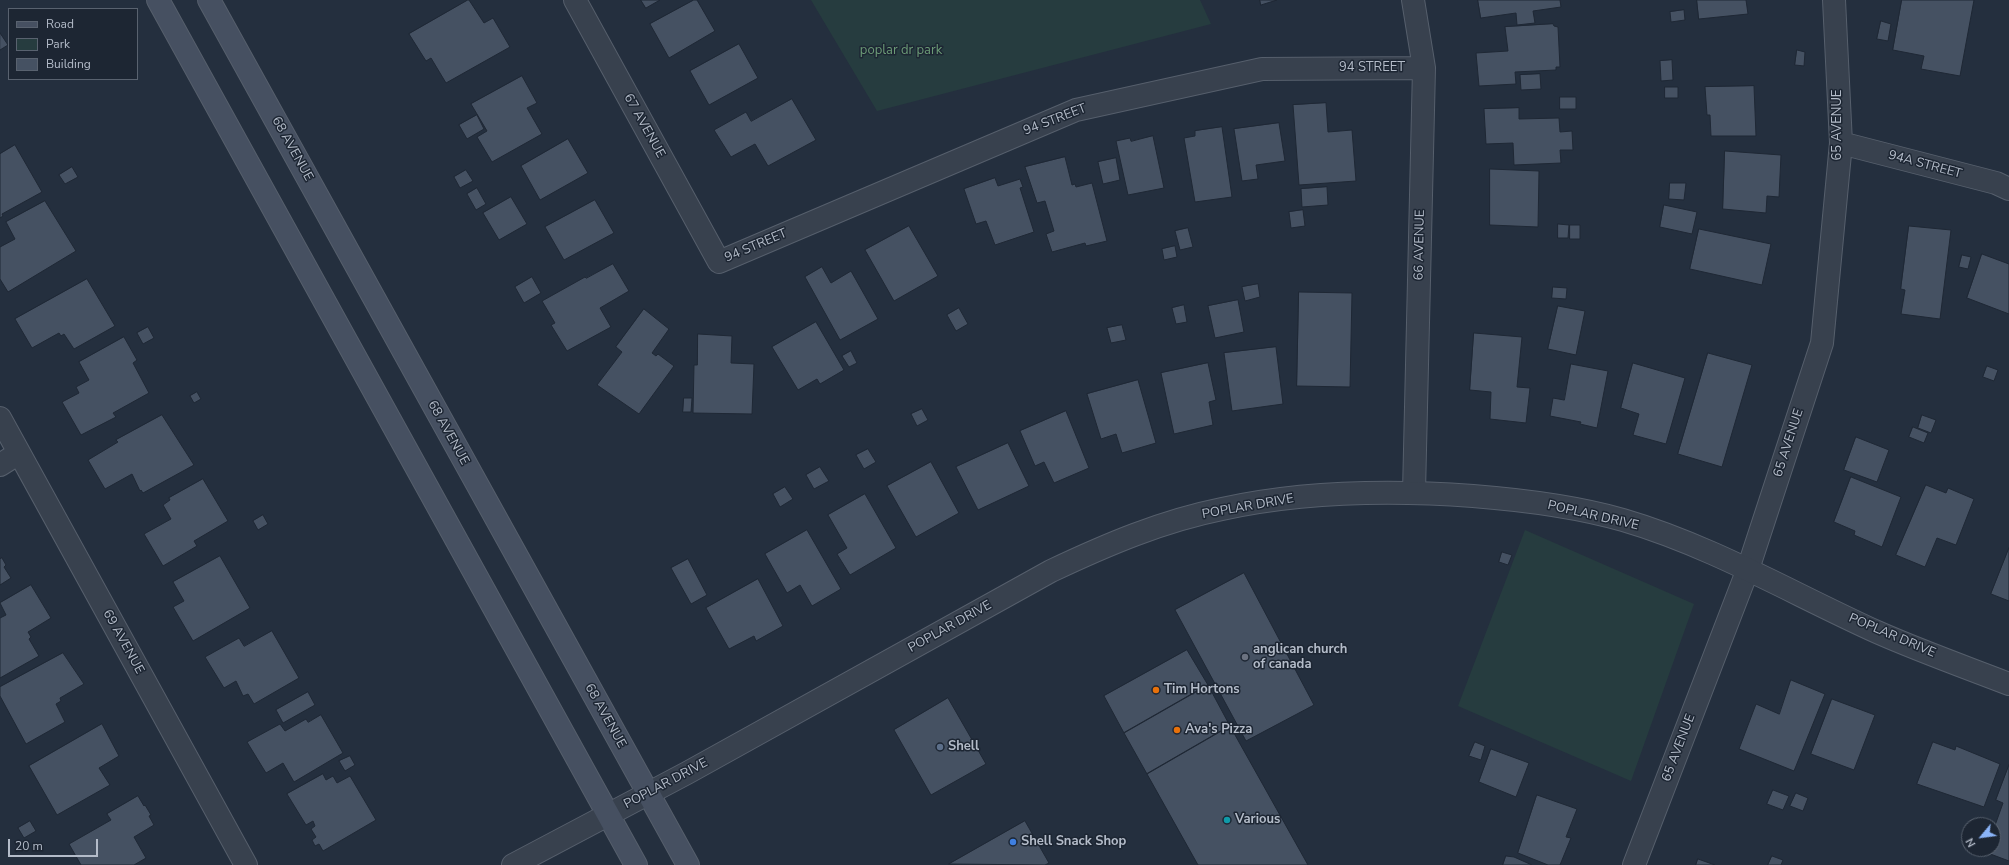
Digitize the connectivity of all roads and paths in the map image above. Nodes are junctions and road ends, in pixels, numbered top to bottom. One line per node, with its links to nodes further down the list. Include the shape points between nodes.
1 (158, 0): 17 (main road)
2 (209, 0): 16 (main road, 68 AVENUE)
3 (575, 0): 9 (street, 67 AVENUE)
4 (1412, 0): 6 (street, 66 AVENUE)
5 (1834, 0): 7 (street, 65 AVENUE)
6 (1424, 68): 9 (street, 94 STREET, via 1262,69 1076,110 719,262); 13 (street, 66 AVENUE)
7 (1841, 143): 8 (street, 94A STREET, via 1996,183); 14 (street, 65 AVENUE, via 1822,343)
8 (2009, 189)
9 (714, 251)
10 (0, 418): 11 (street, 69 AVENUE)
11 (19, 453): 12 (street); 18 (street, 69 AVENUE)
12 (0, 464)
13 (1414, 492): 14 (street, POPLAR DRIVE, via 1561,506 1624,521 1682,541); 16 (street, POPLAR DRIVE, via 1346,493 1222,508 1110,544 1052,571)
14 (1748, 569): 15 (street, POPLAR DRIVE, via 1878,632); 22 (street, 65 AVENUE)
15 (2009, 684)
16 (648, 793): 17 (street, POPLAR DRIVE); 21 (main road, 68 AVENUE)
17 (608, 815): 19 (street, POPLAR DRIVE); 20 (main road)
18 (246, 865)
19 (513, 865)
20 (636, 865)
21 (688, 865)
22 (1634, 865)

